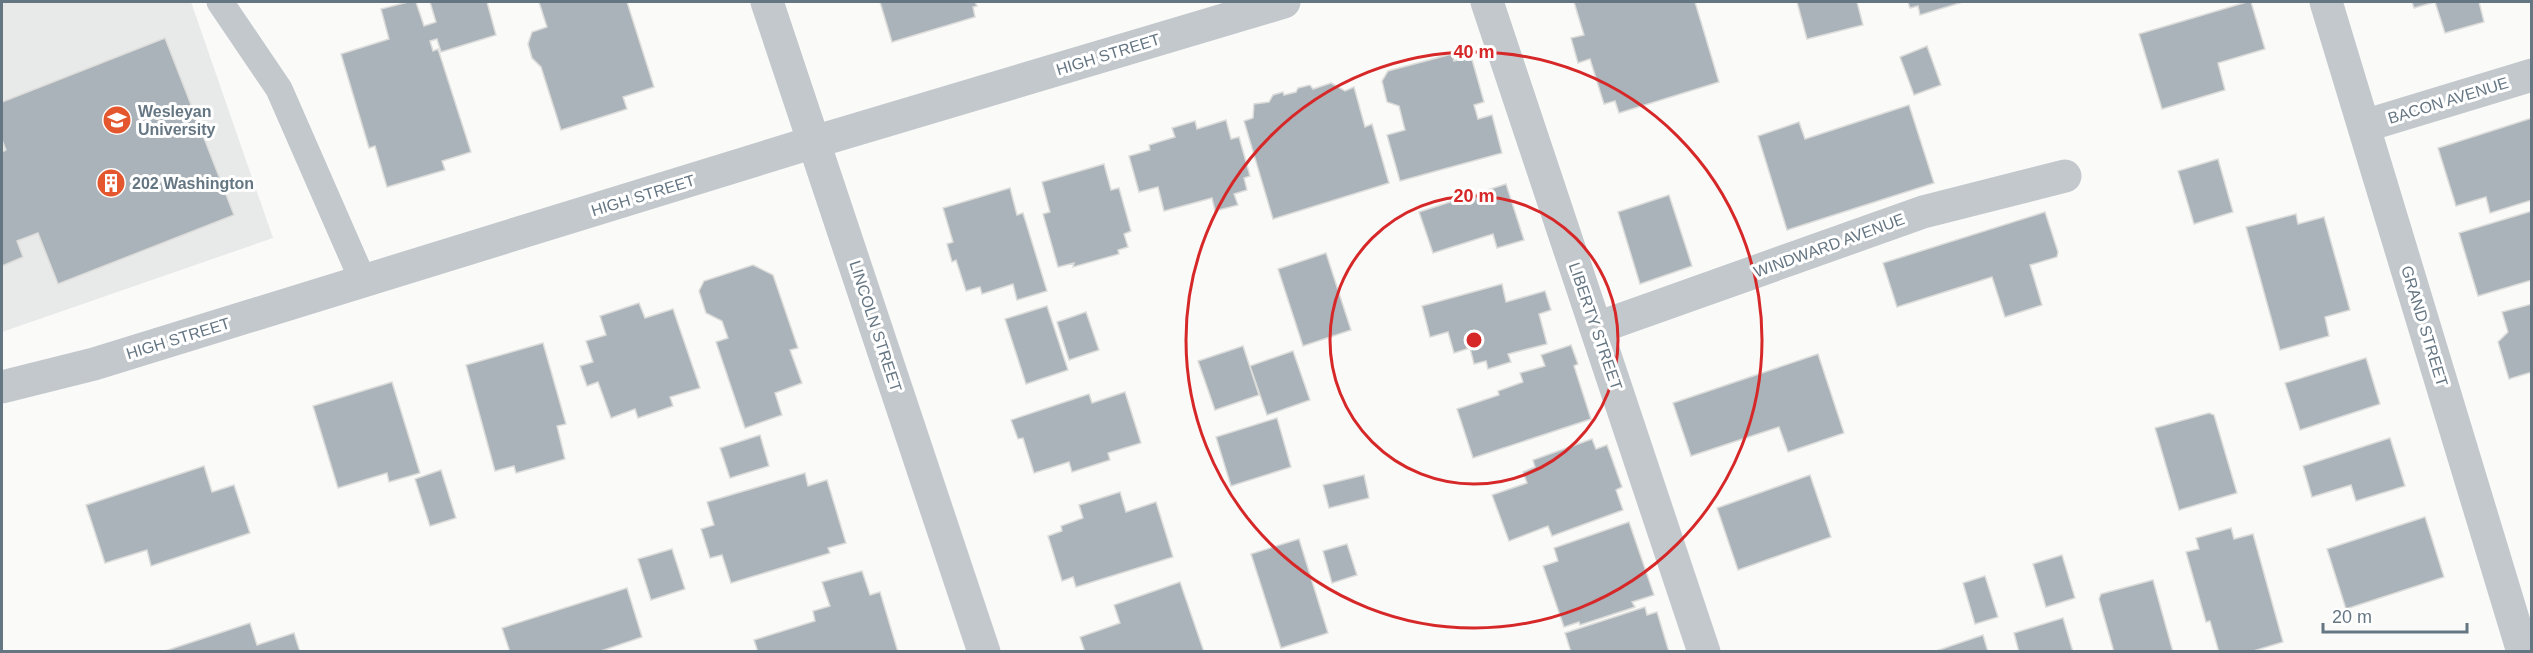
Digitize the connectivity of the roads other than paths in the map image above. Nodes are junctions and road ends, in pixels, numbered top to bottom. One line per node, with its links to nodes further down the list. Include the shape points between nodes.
1 (220, 2): 10 (lane, via 279,89)
2 (767, 2): 8 (street, LINCOLN STREET)
3 (1284, 2): 8 (street, HIGH STREET)
4 (1487, 2): 11 (street, LIBERTY STREET)
5 (2326, 2): 7 (street, GRAND STREET)
6 (2532, 75): 7 (street, BACON AVENUE)
7 (2364, 126): 13 (street, GRAND STREET)
8 (814, 142): 10 (street, HIGH STREET); 14 (street, LINCOLN STREET)
9 (2065, 176): 11 (street, WINDWARD AVENUE, via 1923,212)
10 (363, 281): 12 (street, HIGH STREET, via 105,360)
11 (1597, 328): 15 (street, LIBERTY STREET)
12 (2, 387)
13 (2519, 648)
14 (984, 651)
15 (1704, 651)

